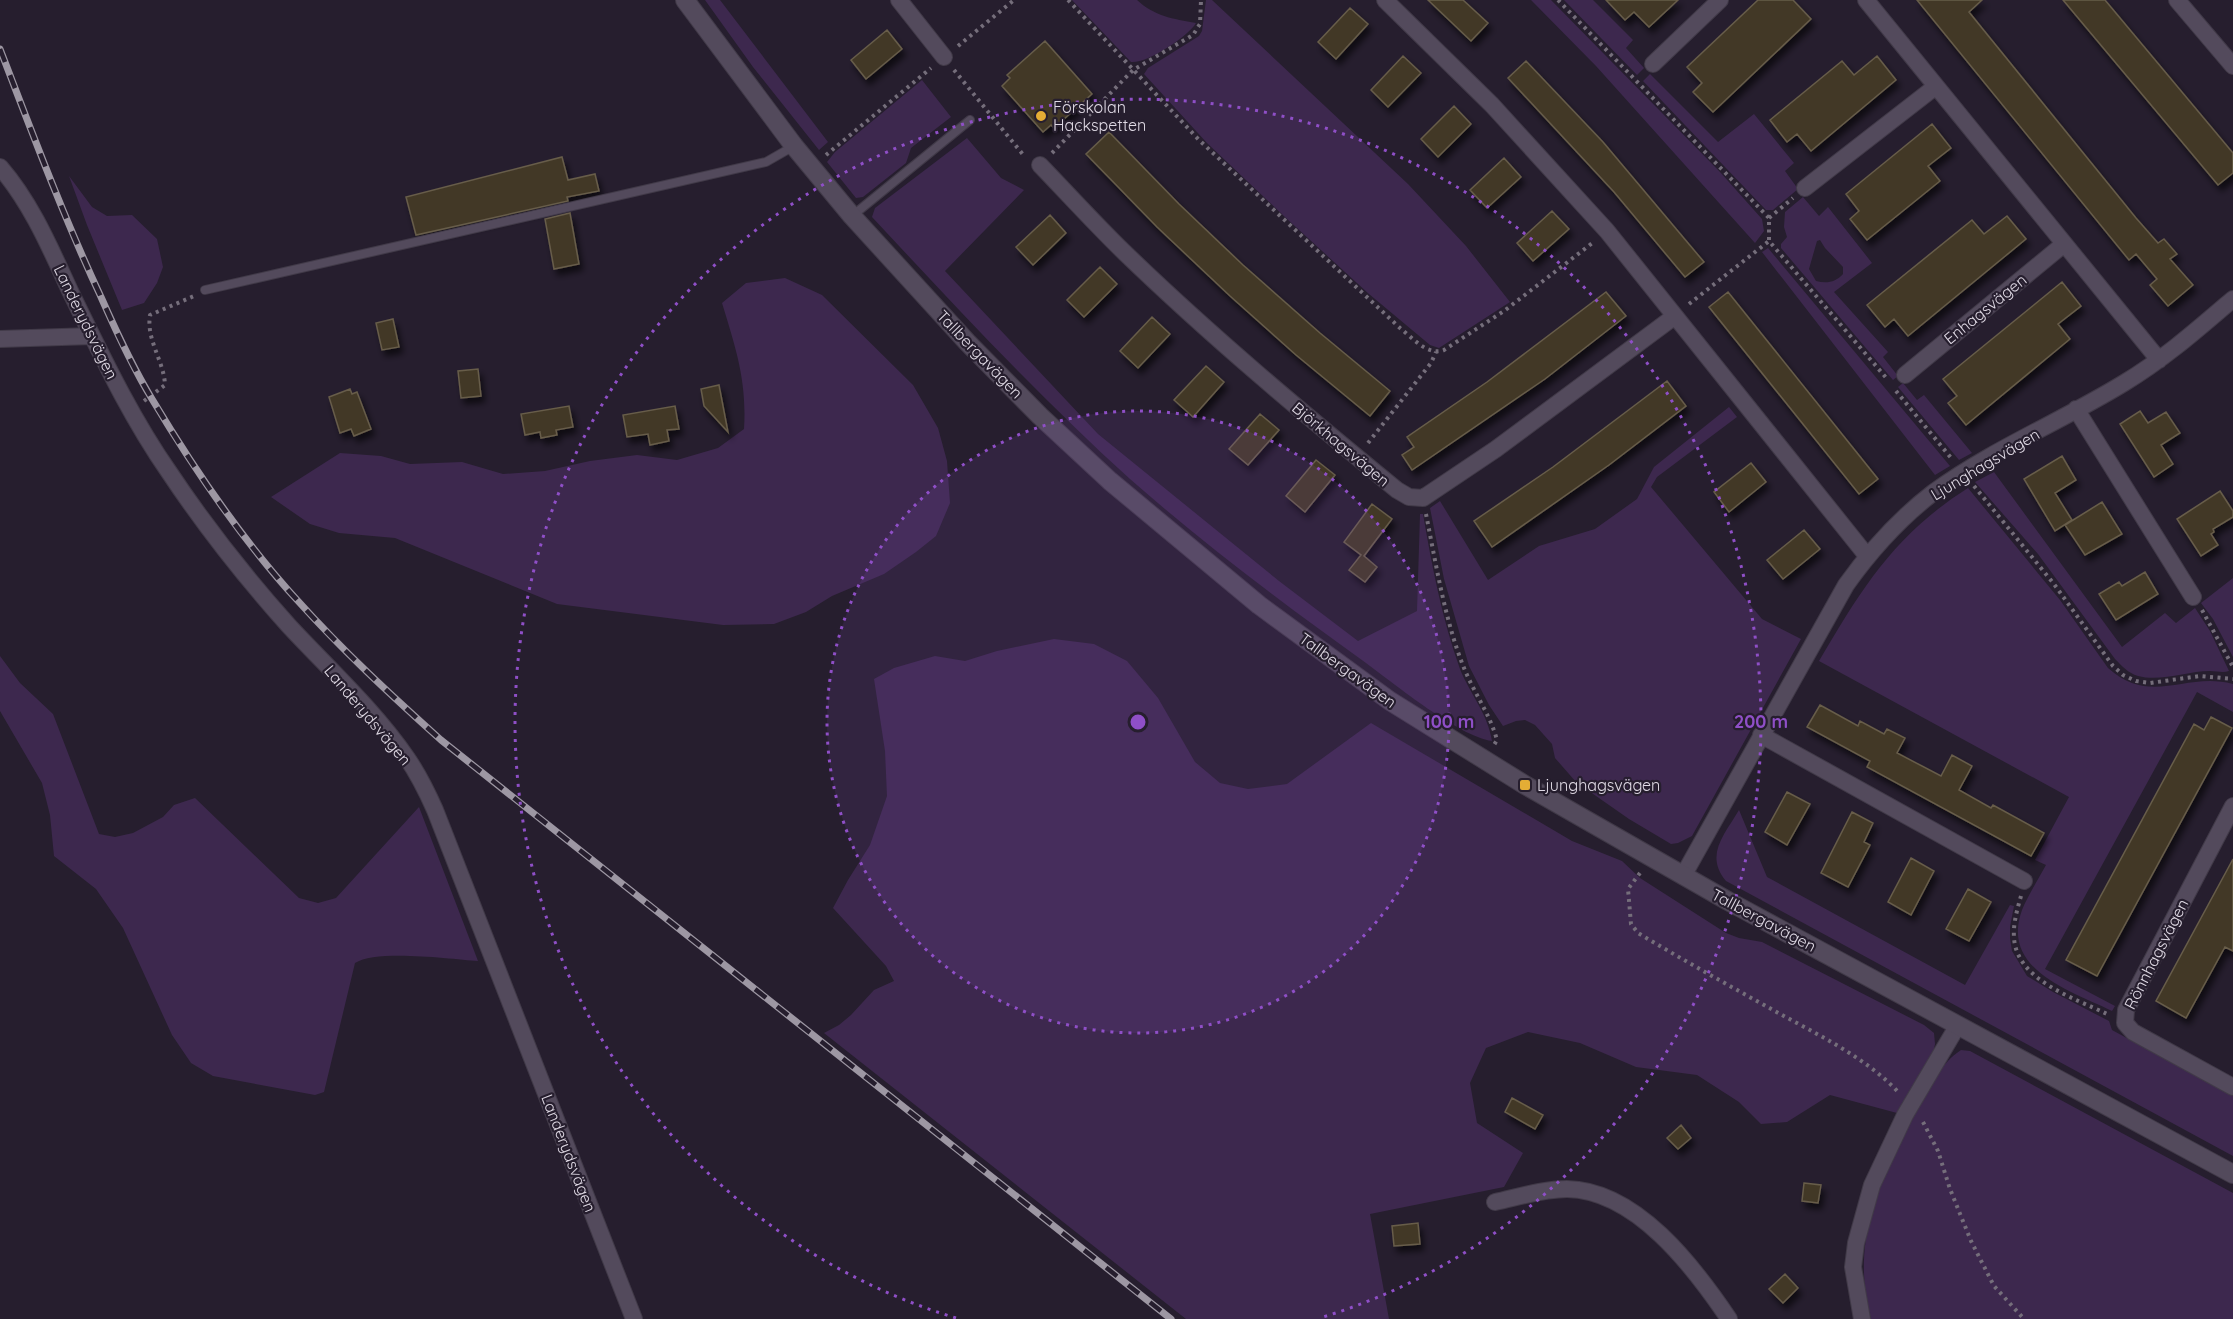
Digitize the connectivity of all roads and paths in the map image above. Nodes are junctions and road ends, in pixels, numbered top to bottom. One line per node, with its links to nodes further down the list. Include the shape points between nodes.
1 (685, 0): 17 (street, Tallbergavägen)
2 (899, 0): 11 (street)
3 (1014, 0): 11 (path)
4 (1068, 0): 14 (path)
5 (1201, 0): 14 (path, via 1200,24 1193,35)
6 (1385, 0): 24 (street, via 1492,105)
7 (1558, 0): 23 (path)
8 (1720, 0): 12 (street)
9 (1866, 0): 15 (street)
10 (2177, 0): 13 (street)
11 (944, 57): 18 (path, via 1029,162); 20 (path)
12 (1653, 64)
13 (2233, 66)
14 (1133, 70): 18 (path); 32 (path, via 1265,203 1400,328 1429,351)
15 (1935, 87): 21 (street); 26 (street)
16 (970, 120): 22 (lane)
17 (794, 146): 20 (street, Tallbergavägen); 27 (lane, via 766,162)
18 (1040, 165): 37 (street, Björkhagsvägen, via 1125,253 1218,339)
19 (0, 167): 30 (street, Landerydsvägen, via 38,224)
20 (812, 167): 22 (street, Tallbergavägen)
21 (1805, 188): 23 (path)
22 (852, 216): 45 (street, Tallbergavägen, via 975,350 1110,481 1259,605 1390,701)
23 (1768, 218): 25 (path)
24 (1607, 231): 29 (street); 32 (path, via 1504,311)
25 (1768, 241): 29 (path); 38 (path)
26 (2064, 244): 33 (street); 34 (street, Enhagsvägen)
27 (205, 290): 35 (path, via 150,315 148,328 164,371 165,385)
28 (2233, 299): 33 (street, Ljunghagsvägen)
29 (1675, 316): 39 (street, via 1496,449); 40 (street)
30 (92, 336): 31 (street); 35 (street, Landerydsvägen)
31 (0, 339)
32 (1436, 352): 37 (path)
33 (2159, 360): 36 (street, Ljunghagsvägen)
34 (1905, 375)
35 (130, 409): 56 (street, Landerydsvägen, via 204,521 288,624 377,721 422,783)
36 (2076, 409): 38 (street, Ljunghagsvägen); 41 (street)
37 (1357, 458): 39 (street, Björkhagsvägen, via 1397,490 1409,497)
38 (1963, 473): 40 (street, Ljunghagsvägen, via 1909,514); 43 (path, via 2123,675 2150,683 2200,676)
39 (1423, 498): 45 (path, via 1464,667 1492,720 1497,740)
40 (1867, 556): 44 (street, Ljunghagsvägen, via 1846,585)
41 (2193, 597): 42 (path)
42 (2233, 667)
43 (2233, 679)
44 (1761, 735): 48 (street, Ljunghagsvägen); 49 (street)
45 (1486, 762): 48 (street, Tallbergavägen)
46 (2233, 806): 50 (street, Rönnhagsvägen, via 2126,1010)
47 (1641, 872): 53 (path, via 1628,890 1631,924 1638,933 1849,1054 1888,1081)
48 (1683, 876): 51 (street, Tallbergavägen)
49 (2024, 881): 50 (path, via 2014,939 2019,958 2038,980)
50 (2125, 1023): 52 (street, Rönnhagsvägen, via 2133,1032)
51 (1958, 1025): 53 (street); 54 (street, Tallbergavägen)
52 (2233, 1087)
53 (1911, 1107): 58 (street, via 1872,1185 1856,1243 1853,1267); 59 (path, via 1938,1151 1966,1231 1994,1286)
54 (2233, 1174)
55 (1495, 1202): 57 (street, via 1567,1189 1607,1199 1637,1215 1663,1236 1702,1279)
56 (634, 1319)
57 (1729, 1319)
58 (1862, 1319)
59 (2024, 1319)

